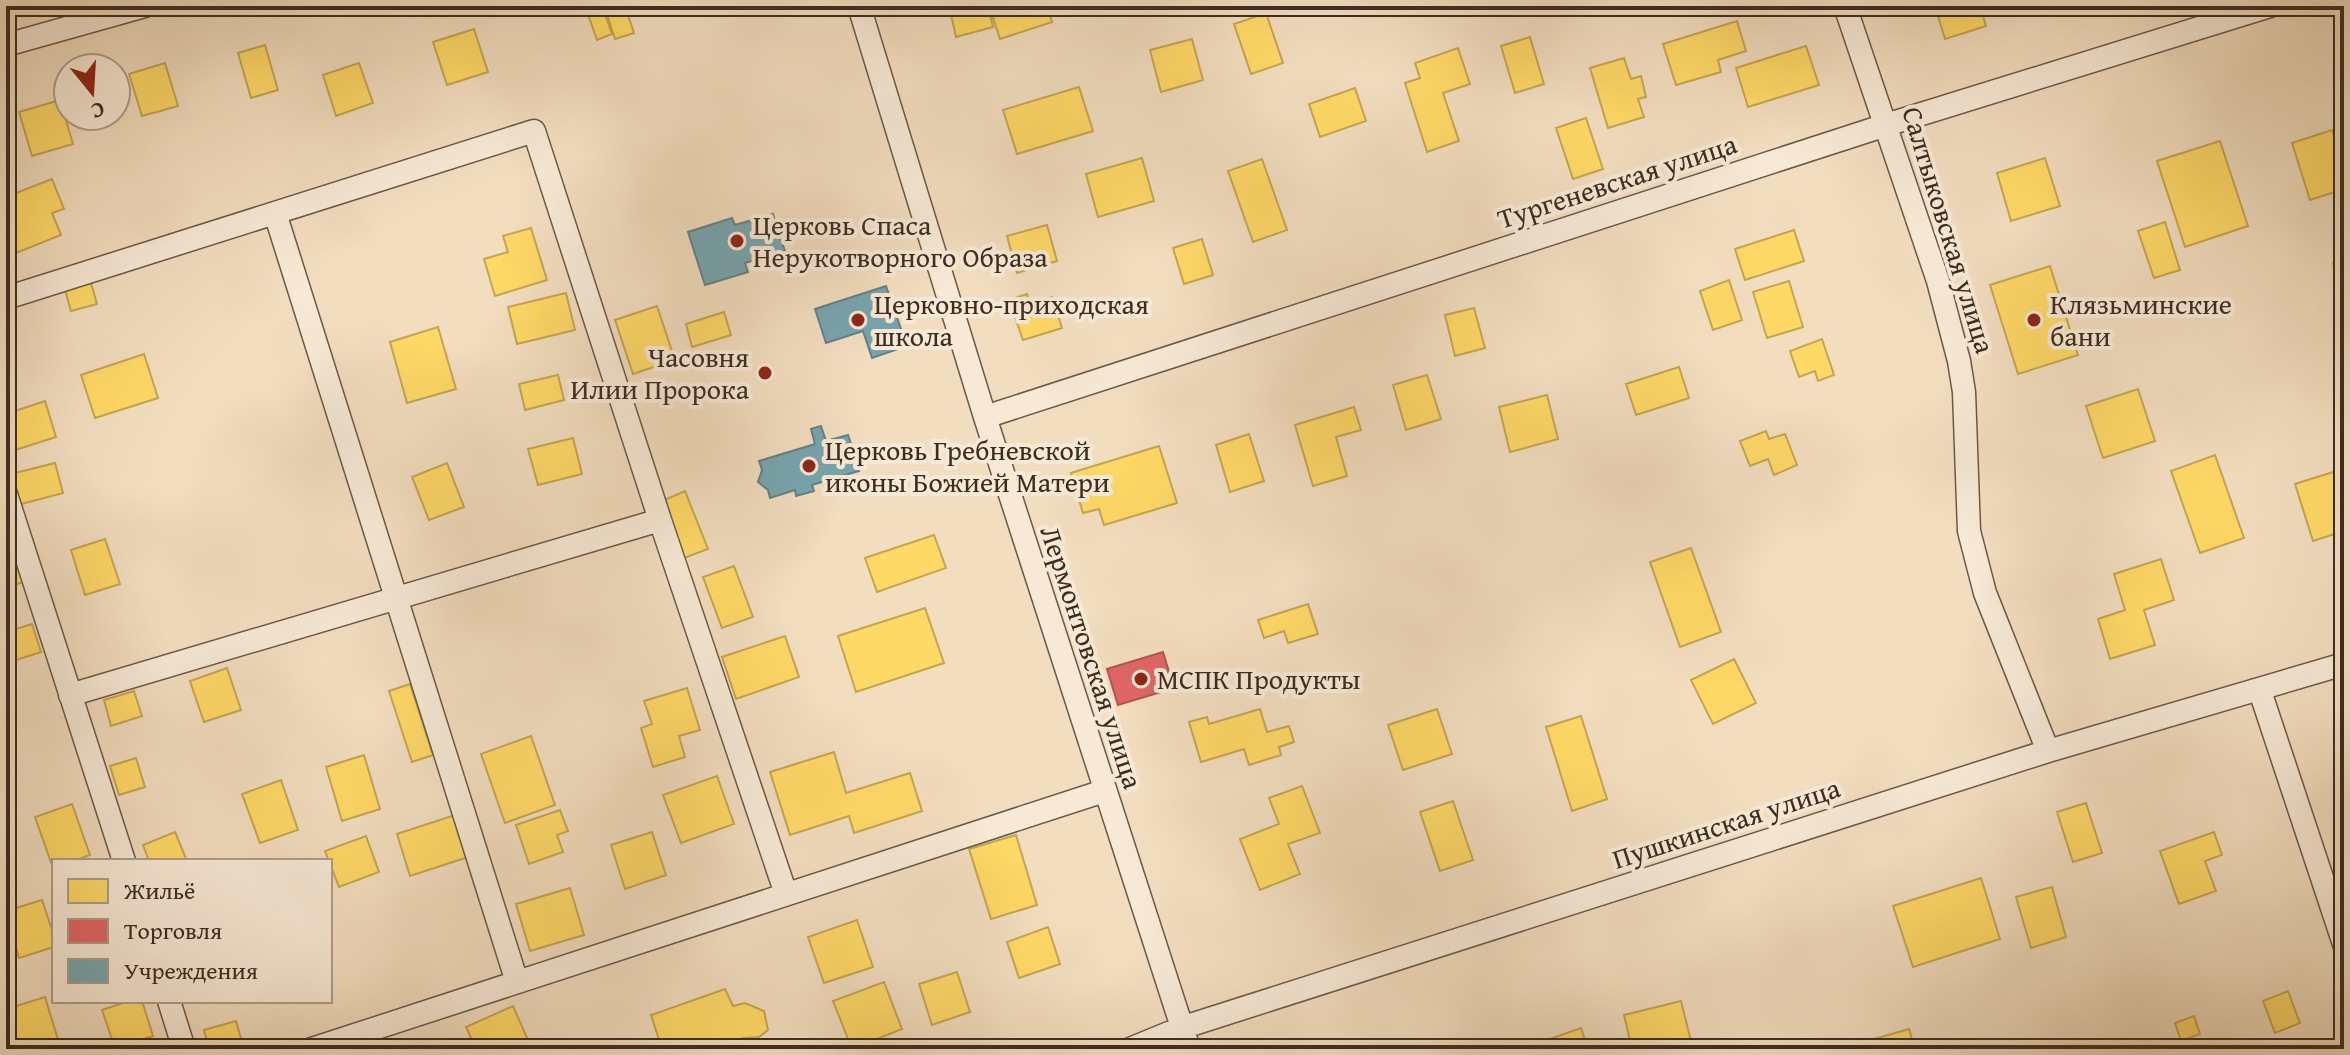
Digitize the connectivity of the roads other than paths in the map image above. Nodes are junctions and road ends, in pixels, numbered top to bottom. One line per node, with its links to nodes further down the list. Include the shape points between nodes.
1 (145, 6): 5 (street)
2 (859, 6): 9 (street, Лермонтовская улица)
3 (1845, 6): 6 (street, Салтыковская улица)
4 (2270, 6): 6 (street, Тургеневская улица)
5 (6, 45)
6 (1886, 125): 9 (street, Тургеневская улица); 16 (street, Салтыковская улица, via 1959,361 1969,531 1985,593)
7 (275, 213): 8 (street); 11 (street, via 534,131); 12 (street)
8 (6, 298)
9 (985, 417): 17 (street, Лермонтовская улица)
10 (6, 494): 15 (street)
11 (660, 520): 12 (street); 19 (street)
12 (396, 598): 15 (street); 21 (street)
13 (2344, 664): 14 (street, Пушкинская улица)
14 (2260, 691): 16 (street, Пушкинская улица); 20 (street)
15 (70, 695): 18 (street)
16 (2048, 751): 23 (street, Пушкинская улица)
17 (1104, 791): 19 (street); 23 (street, Лермонтовская улица)
18 (123, 859)
19 (786, 894): 21 (street)
20 (2344, 944)
21 (517, 982): 25 (street)
22 (170, 1003): 24 (street)
23 (1185, 1038): 26 (street, Пушкинская улица)
24 (184, 1049)
25 (312, 1049)
26 (1130, 1049)

